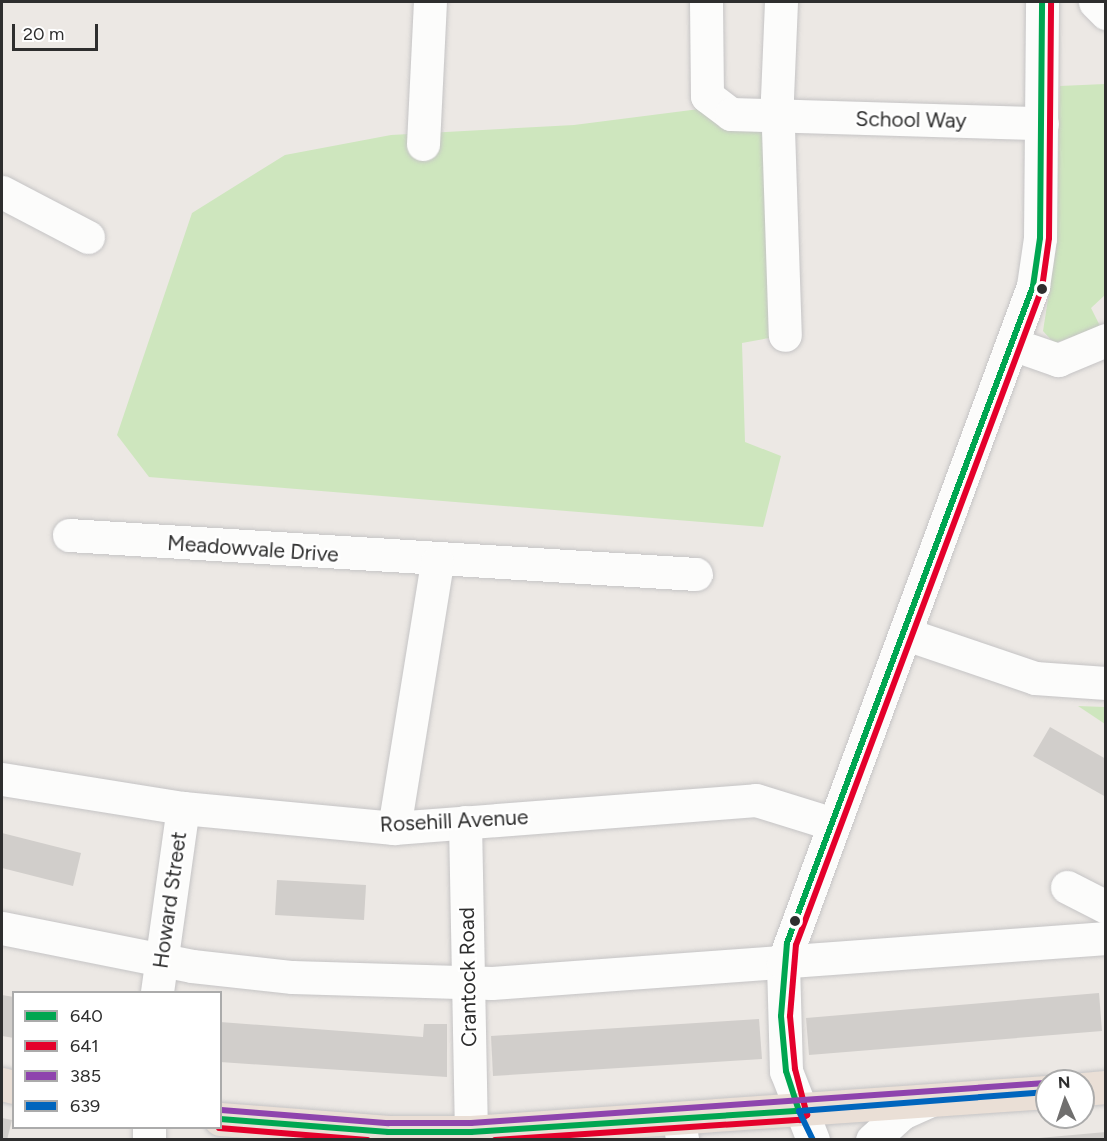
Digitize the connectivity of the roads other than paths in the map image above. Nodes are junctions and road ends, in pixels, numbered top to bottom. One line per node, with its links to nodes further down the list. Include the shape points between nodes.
1 (430, 2): 9 (street)
2 (706, 2): 7 (street, School Way, via 706,85 711,104 731,114)
3 (781, 2): 7 (street)
4 (1045, 2): 8 (street)
5 (1095, 2): 6 (street)
6 (1106, 13)
7 (781, 117): 8 (street, School Way); 12 (street)
8 (1042, 123): 14 (street, via 1040,238 1033,286)
9 (423, 144)
10 (2, 192): 11 (street)
11 (88, 237)
12 (785, 335)
13 (1106, 340): 14 (street, via 1058,360)
14 (1015, 345): 18 (street)
15 (69, 536): 16 (street, Meadowvale Drive)
16 (437, 562): 17 (street, Meadowvale Drive); 24 (street)
17 (696, 574)
18 (906, 634): 19 (street, via 1035,678); 23 (street)
19 (1106, 683)
20 (2, 779): 21 (street, Rosehill Avenue)
21 (183, 808): 24 (street, Rosehill Avenue); 29 (street, Howard Street)
22 (465, 822): 23 (street, Rosehill Avenue, via 756,800); 24 (street, Rosehill Avenue); 31 (street, Crantock Road)
23 (832, 824): 30 (street)
24 (394, 828)
25 (1066, 887): 26 (street)
26 (1106, 907)
27 (2, 928): 29 (street)
28 (1106, 938): 30 (street)
29 (160, 960): 31 (street, via 292,976); 32 (street, Howard Street)
30 (783, 963): 31 (street); 36 (street, via 784,1053)
31 (468, 982): 39 (street, Crantock Road)
32 (157, 991)
33 (1035, 1093): 34 (highway)
34 (929, 1101): 36 (highway); 41 (street, via 902,1113)
35 (222, 1120): 38 (highway)
36 (806, 1125): 37 (highway)
37 (681, 1130): 39 (highway)
38 (271, 1132): 40 (highway)
39 (471, 1132): 40 (highway)
40 (352, 1135)
41 (872, 1140)

